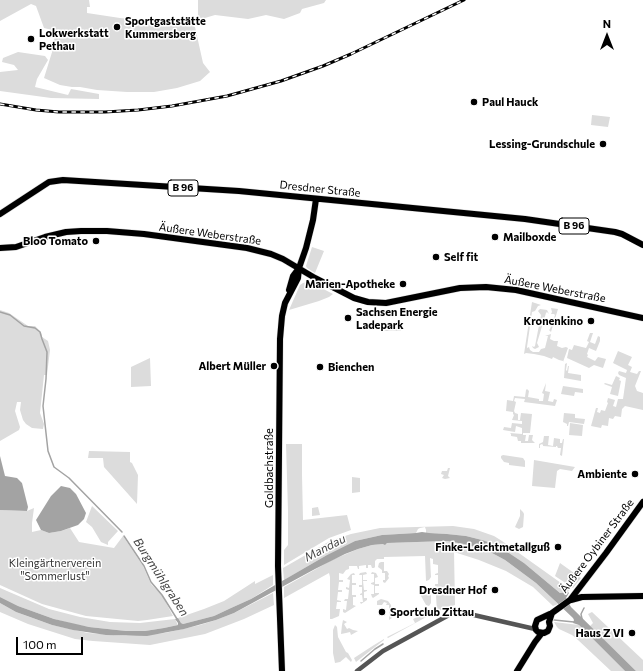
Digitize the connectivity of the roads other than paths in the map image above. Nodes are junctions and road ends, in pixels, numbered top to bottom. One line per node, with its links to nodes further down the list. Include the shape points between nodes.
1 (316, 199): 2 (main road, Dresdner Straße / B 96, via 239,191 63,180 49,182); 3 (main road, Dresdner Straße / B 96, via 525,219 615,232); 5 (main road, Goldbachstraße, via 309,237)
2 (0, 214)
3 (643, 245)
4 (0, 248): 5 (main road, Äußere Weberstraße, via 16,247 45,236 66,232 128,232 263,251)
5 (299, 268): 6 (main road, Äußere Weberstraße, via 354,298 368,302 386,303 460,288 486,287 529,293); 14 (main road, Goldbachstraße, via 298,278 285,303 280,339 278,454)
6 (643, 318)
7 (643, 502): 8 (main road, Äußere Oybiner Straße)
8 (576, 596): 9 (main road); 10 (main road)
9 (643, 596)
10 (552, 613): 11 (main road); 12 (main road)
11 (543, 618): 12 (main road); 13 (main road, via 538,619)
12 (549, 622): 13 (main road, via 548,631)
13 (537, 629): 15 (street, via 465,613 454,613 383,651); 16 (main road, via 534,642)
14 (282, 671)
15 (357, 671)
16 (517, 671)

